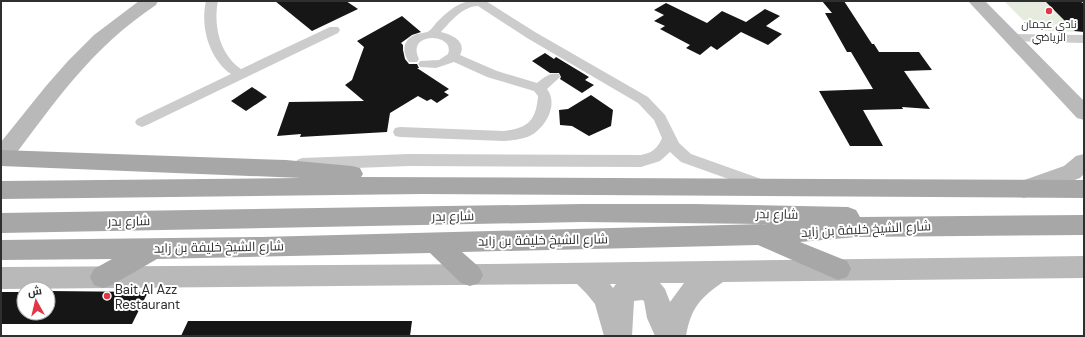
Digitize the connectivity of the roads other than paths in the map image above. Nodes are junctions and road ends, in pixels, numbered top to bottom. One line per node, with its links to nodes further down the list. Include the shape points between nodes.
1 (150, 1): 16 (street, via 86,52)
2 (212, 1): 9 (street, via 210,20 218,50 227,65)
3 (976, 1): 6 (street)
4 (334, 30): 9 (street)
5 (433, 34): 8 (street, via 453,41 456,49); 8 (street, via 414,40 410,50 419,62 438,64); 15 (street, via 450,16 468,3 481,3 643,100 660,118)
6 (1012, 38): 7 (street); 12 (street)
7 (1084, 39)
8 (453, 57): 11 (street, via 492,74)
9 (241, 75): 13 (street)
10 (554, 77): 11 (street)
11 (539, 88): 14 (street, via 545,96 544,111 532,128 519,134 504,136)
12 (1081, 112)
13 (142, 122)
14 (400, 132)
15 (669, 139): 18 (street, via 665,150 660,154 641,161 388,161); 20 (street, via 679,152 694,162)
16 (1, 158): 18 (main road)
17 (1084, 162): 21 (street, via 1072,172)
18 (256, 168): 19 (main road, via 344,173)
19 (422, 185): 20 (main road); 22 (main road)
20 (768, 187): 21 (main road)
21 (1024, 189): 23 (main road)
22 (1, 190)
23 (1084, 190)
24 (1, 223): 26 (main road, شارع بدر, via 694,213 828,215)
25 (1084, 225): 26 (main road, شارع الشيخ خليفة بن زايد)
26 (904, 226): 27 (main road, شارع الشيخ خليفة بن زايد, via 856,227)
27 (761, 235): 28 (main road, شارع الشيخ خليفة بن زايد); 32 (main road)
28 (434, 242): 29 (main road, شارع الشيخ خليفة بن زايد); 35 (main road)
29 (154, 248): 30 (main road, شارع الشيخ خليفة بن زايد); 36 (main road)
30 (1, 250)
31 (1084, 267): 32 (street)
32 (838, 270): 33 (street)
33 (719, 271): 34 (street); 39 (street, via 687,296 679,309)
34 (582, 273): 35 (street); 38 (street, via 604,295 610,306)
35 (470, 275): 36 (street)
36 (103, 277): 37 (street)
37 (1, 278)
38 (618, 336): 39 (street, via 621,300 626,290 637,288 649,290 656,297 660,318)
39 (671, 336)

